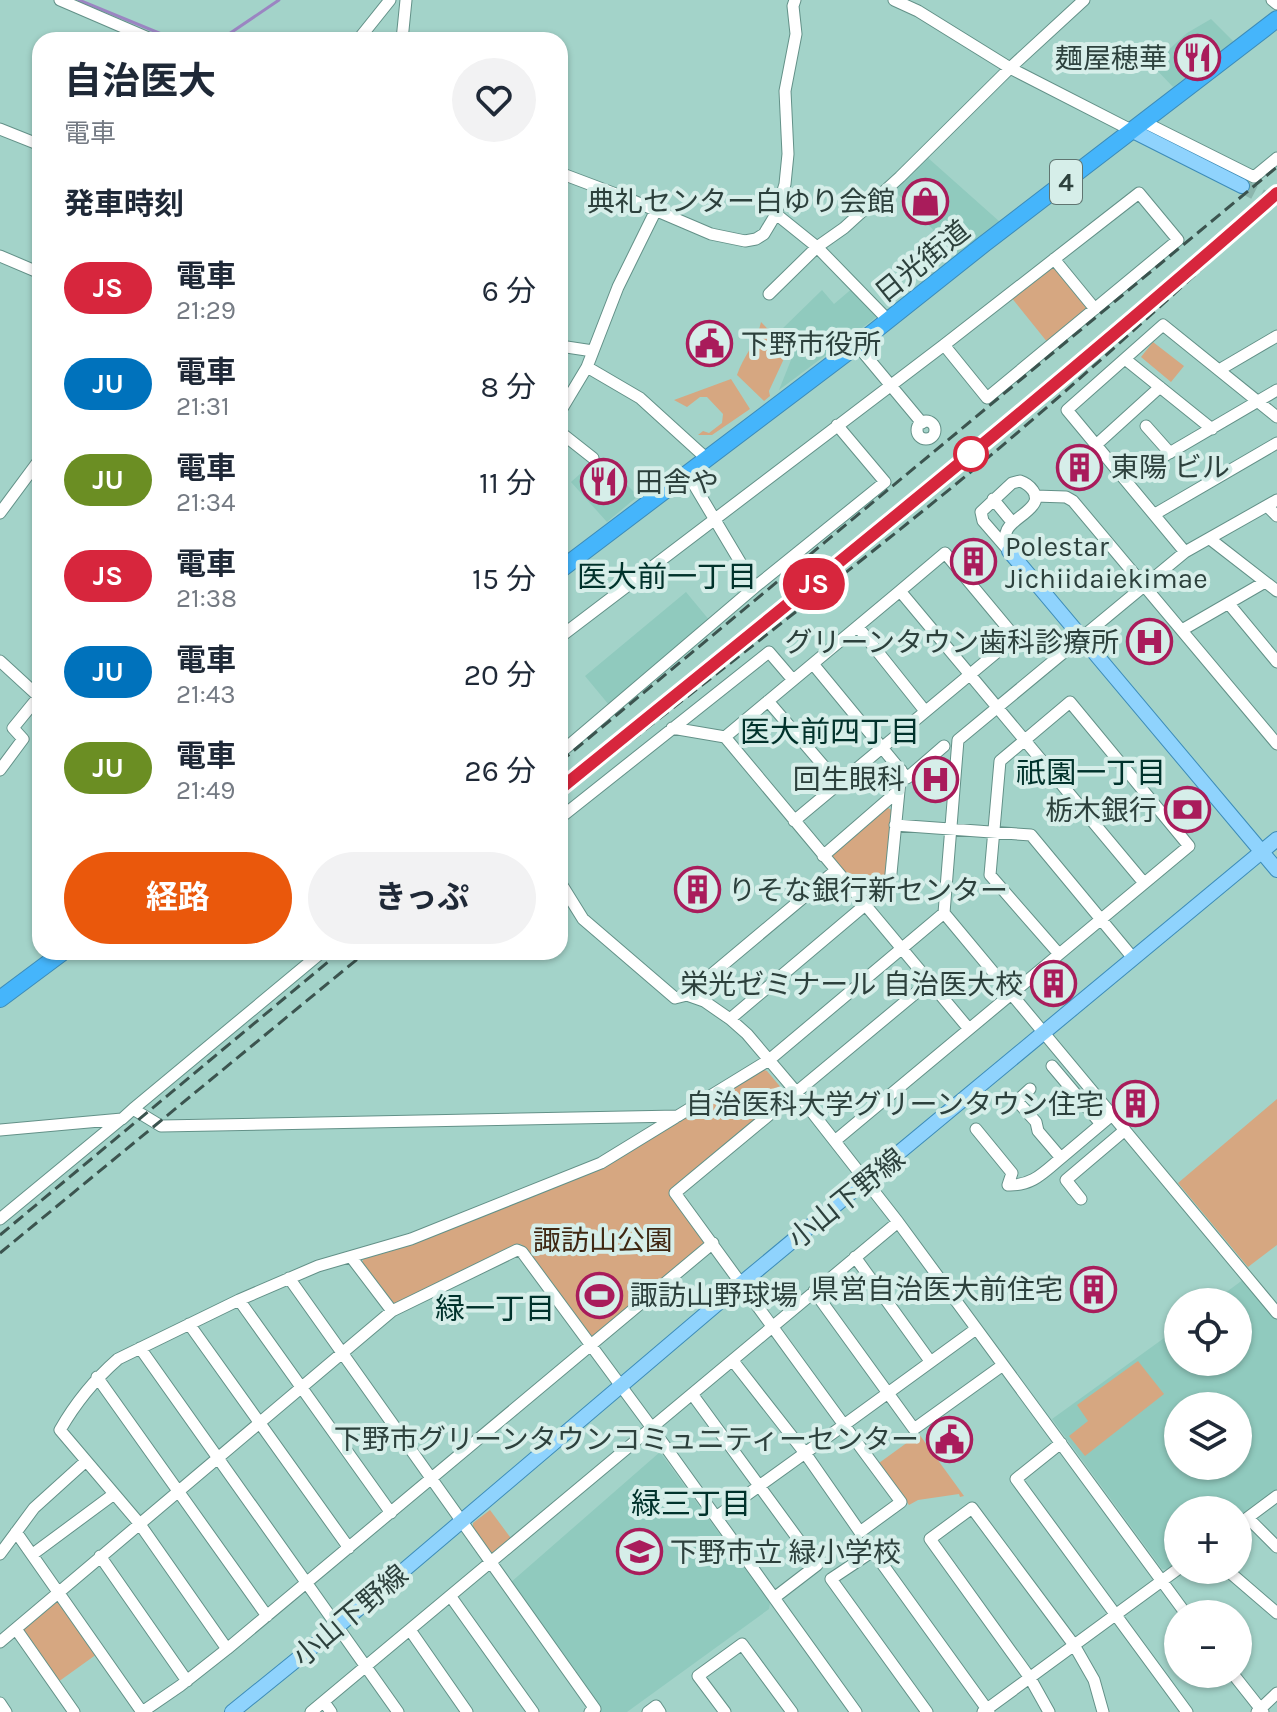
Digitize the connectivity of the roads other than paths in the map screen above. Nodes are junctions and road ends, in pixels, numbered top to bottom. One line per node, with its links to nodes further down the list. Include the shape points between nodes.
1 (60, 0): 10 (street)
2 (390, 0): 11 (street)
3 (406, 0): 12 (street)
4 (795, 0): 21 (street, via 796,34 785,91 788,154)
5 (894, 0): 13 (street)
6 (1084, 0): 13 (street)
7 (1272, 0): 8 (street)
8 (1277, 4)
9 (1277, 19): 14 (highway, 日光街道 / 4)
10 (134, 32)
11 (364, 32)
12 (403, 32)
13 (1010, 68): 14 (street); 22 (street, via 900,177)
14 (1139, 127): 17 (street, via 1254,177); 19 (main road); 28 (highway, 日光街道 / 4)
15 (0, 129): 16 (street)
16 (32, 142)
17 (1277, 158)
18 (568, 176): 20 (street)
19 (1242, 186)
20 (656, 210): 21 (street, via 711,234 745,241 764,234); 33 (street)
21 (776, 214): 22 (street)
22 (817, 247): 26 (street); 28 (street)
23 (0, 256): 25 (street)
24 (1054, 259): 27 (street); 27 (street, via 1139,193 1159,216 1178,240); 31 (street)
25 (32, 270)
26 (769, 294)
27 (1095, 309): 31 (street, via 987,398)
28 (889, 321): 30 (highway, 日光街道 / 4)
29 (1277, 336): 36 (street)
30 (857, 345): 37 (street); 52 (highway, 日光街道 / 4)
31 (944, 345): 37 (street)
32 (568, 347): 33 (street)
33 (593, 351): 35 (street)
34 (1125, 359): 36 (street, via 1163,325); 38 (street); 49 (street, via 1067,410)
35 (587, 367): 40 (street); 52 (street, via 640,398)
36 (1219, 370): 41 (street)
37 (891, 386): 43 (street); 44 (street)
38 (1160, 387): 46 (street); 49 (street)
39 (1277, 390): 41 (street)
40 (568, 399)
41 (1258, 401): 42 (street); 46 (street)
42 (1277, 417)
43 (922, 423)
44 (837, 425): 62 (street); 70 (street, via 885,482)
45 (1146, 426): 50 (street)
46 (1212, 429): 50 (street)
47 (568, 438): 51 (street)
48 (1277, 443): 60 (street)
49 (1096, 445): 55 (street)
50 (1170, 453): 55 (street)
51 (593, 458)
52 (706, 458): 54 (highway, 日光街道 / 4)
53 (32, 470): 59 (street)
54 (687, 473): 62 (street); 67 (highway, 日光街道 / 4)
55 (1125, 479): 60 (street)
56 (1035, 496): 57 (street, via 1027,483 1017,481); 63 (street, via 1033,505); 69 (street, via 1073,501)
57 (993, 499): 63 (street); 65 (street, via 980,517)
58 (1272, 503): 61 (street); 64 (street)
59 (0, 513)
60 (1155, 514): 66 (street)
61 (1277, 516)
62 (714, 518): 70 (street); 76 (street)
63 (1012, 522): 65 (street, via 1006,538)
64 (1210, 539): 66 (street); 68 (street)
65 (1009, 551): 77 (main road)
66 (1185, 552): 69 (street)
67 (568, 564)
68 (1265, 582): 72 (street); 73 (street)
69 (1143, 585): 75 (street); 77 (street)
70 (755, 587): 92 (street)
71 (900, 591): 74 (street); 81 (street); 81 (street, via 945,553 1015,637)
72 (1277, 591)
73 (1229, 604): 75 (street); 79 (street)
74 (858, 627): 80 (street); 87 (street)
75 (1182, 630): 91 (street)
76 (568, 631)
77 (1082, 636): 86 (street); 105 (main road)
78 (0, 661): 83 (street)
79 (1277, 662)
80 (813, 664): 82 (street); 94 (street)
81 (970, 674): 86 (street); 87 (street)
82 (793, 680): 84 (street); 88 (street, via 769,652)
83 (32, 689)
84 (768, 701): 89 (street); 97 (street)
85 (32, 704): 95 (street, via 13,728 23,739)
86 (997, 707): 90 (street); 102 (street, via 958,740)
87 (925, 711): 94 (street)
88 (672, 728): 89 (street); 99 (street)
89 (725, 737): 100 (street)
90 (1025, 740): 103 (street, via 1000,761); 109 (street); 109 (street, via 1070,702 1189,846)
91 (1277, 744)
92 (568, 746)
93 (944, 746): 96 (street, via 907,778)
94 (882, 748): 96 (street); 97 (street)
95 (0, 770)
96 (901, 770): 98 (street)
97 (839, 784): 100 (street)
98 (898, 791): 101 (street); 106 (street)
99 (568, 812)
100 (794, 821): 106 (street)
101 (895, 825): 102 (street); 111 (street, via 890,884)
102 (951, 829): 103 (street); 112 (street)
103 (994, 832): 113 (street, via 1031,835); 115 (street, via 990,875)
104 (1277, 839): 105 (main road, 小山下野線)
105 (1262, 852): 107 (main road); 116 (main road, 小山下野線)
106 (823, 856): 108 (street)
107 (1277, 870)
108 (835, 871): 111 (street); 121 (street)
109 (1144, 883): 113 (street)
110 (568, 895): 121 (street, via 605,940 675,998)
111 (865, 906): 114 (street); 123 (street)
112 (944, 913): 114 (street); 120 (street)
113 (1101, 919): 115 (street); 116 (street)
114 (901, 949): 119 (street); 126 (street)
115 (1059, 954): 120 (street)
116 (1133, 958): 125 (main road, 小山下野線)
117 (52, 960): 122 (highway)
118 (312, 960): 130 (street)
119 (929, 982): 124 (street); 129 (street)
120 (1012, 993): 124 (street); 125 (street)
121 (687, 995): 123 (street)
122 (0, 999)
123 (730, 1019): 126 (street)
124 (969, 1029): 138 (street)
125 (1045, 1034): 131 (street); 140 (main road, 小山下野線)
126 (769, 1060): 129 (street); 132 (street)
127 (1052, 1066): 134 (street)
128 (1030, 1089): 139 (street, via 1017,1101)
129 (797, 1093): 138 (street); 144 (street, via 675,1193)
130 (133, 1109): 132 (street, via 161,1126); 133 (street)
131 (1112, 1115): 134 (street); 137 (street)
132 (679, 1116): 145 (street, via 601,1163 411,1239)
133 (122, 1119): 136 (street); 142 (street)
134 (1101, 1124): 139 (street)
135 (976, 1129): 139 (street, via 1012,1173 1008,1185 1024,1186)
136 (0, 1130)
137 (1125, 1130): 141 (street, via 1066,1180); 152 (street)
138 (836, 1140): 140 (street)
139 (1061, 1158)
140 (867, 1181): 143 (street); 148 (main road, 小山下野線)
141 (1081, 1199)
142 (0, 1219)
143 (898, 1222): 146 (street); 155 (street)
144 (713, 1243): 148 (street); 156 (street)
145 (351, 1257): 147 (street); 151 (street)
146 (855, 1257): 149 (street); 160 (street)
147 (289, 1278): 150 (street); 158 (street)
148 (743, 1282): 154 (street); 163 (main road, 小山下野線)
149 (814, 1291): 154 (street); 165 (street)
150 (239, 1300): 153 (street); 164 (street)
151 (392, 1311): 156 (street, via 517,1250); 158 (street)
152 (1277, 1313)
153 (189, 1324): 157 (street); 167 (street)
154 (774, 1325): 159 (street); 168 (street)
155 (976, 1329): 160 (street); 161 (street)
156 (590, 1346): 163 (street); 174 (street)
157 (140, 1348): 162 (street); 172 (street)
158 (343, 1353): 164 (street); 174 (street)
159 (733, 1361): 166 (street); 171 (street)
160 (930, 1361): 165 (street)
161 (1003, 1365): 165 (street, via 914,1429); 170 (street)
162 (97, 1377): 173 (street, via 60,1430); 176 (street)
163 (621, 1385): 169 (street); 182 (main road, 小山下野線)
164 (301, 1389): 167 (street); 179 (street)
165 (887, 1391): 168 (street)
166 (692, 1394): 169 (street); 175 (street)
167 (260, 1422): 172 (street); 187 (street)
168 (844, 1425): 171 (street); 171 (street, via 901,1502 860,1532)
169 (652, 1428): 181 (street); 191 (street)
170 (1061, 1443): 193 (street); 201 (street, via 1016,1479)
171 (805, 1453): 175 (street)
172 (218, 1457): 176 (street); 194 (street)
173 (86, 1461): 177 (street); 185 (street, via 34,1508)
174 (432, 1479): 179 (street); 182 (street)
175 (759, 1486): 181 (street); 198 (street, via 817,1565)
176 (179, 1491): 183 (street); 202 (street)
177 (114, 1494): 183 (street); 189 (street)
178 (1277, 1496): 180 (street)
179 (391, 1513): 187 (street)
180 (1252, 1514)
181 (716, 1517): 198 (street)
182 (462, 1520): 191 (street); 203 (main road, 小山下野線)
183 (139, 1523): 190 (street); 208 (street)
184 (1252, 1528): 186 (street)
185 (16, 1532): 188 (street); 189 (street)
186 (1277, 1547)
187 (349, 1548): 194 (street)
188 (0, 1554)
189 (33, 1554): 196 (street)
190 (100, 1556): 196 (street); 211 (street)
191 (490, 1563): 197 (street); 227 (street, via 595,1709)
192 (1164, 1580): 193 (street)
193 (1161, 1582): 199 (street); 201 (street)
194 (306, 1583): 202 (street); 203 (street)
195 (1242, 1584): 200 (street)
196 (59, 1591): 204 (street); 221 (street)
197 (451, 1597): 205 (street); 226 (street)
198 (774, 1598): 232 (street)
199 (1175, 1600)
200 (1277, 1613)
201 (1116, 1615): 207 (street); 216 (street)
202 (267, 1616): 208 (street)
203 (337, 1627): 209 (street); 222 (main road, 小山下野線)
204 (16, 1629): 206 (street); 220 (street)
205 (410, 1630): 209 (street); 225 (street)
206 (0, 1642)
207 (1074, 1645): 210 (street); 210 (street, via 972,1508 930,1539); 235 (street, via 1094,1680)
208 (227, 1649): 211 (street)
209 (366, 1667): 215 (street); 224 (street)
210 (1030, 1678): 217 (street); 234 (street)
211 (187, 1681): 221 (street)
212 (1243, 1688): 218 (street)
213 (1277, 1693): 218 (street)
214 (0, 1703): 219 (street)
215 (327, 1707): 223 (street)
216 (1181, 1710)
217 (986, 1711): 233 (street, via 873,1551 831,1579)
218 (1260, 1711)
219 (6, 1712)
220 (74, 1712)
221 (142, 1712)
222 (232, 1712)
223 (311, 1712)
224 (398, 1712)
225 (467, 1712)
226 (533, 1712)
227 (590, 1712)
228 (648, 1712): 229 (street, via 656,1706)
229 (660, 1712)
230 (725, 1712): 231 (street, via 698,1676 742,1644)
231 (792, 1712)
232 (856, 1712)
233 (927, 1712)
234 (1049, 1712)
235 (1103, 1712)

